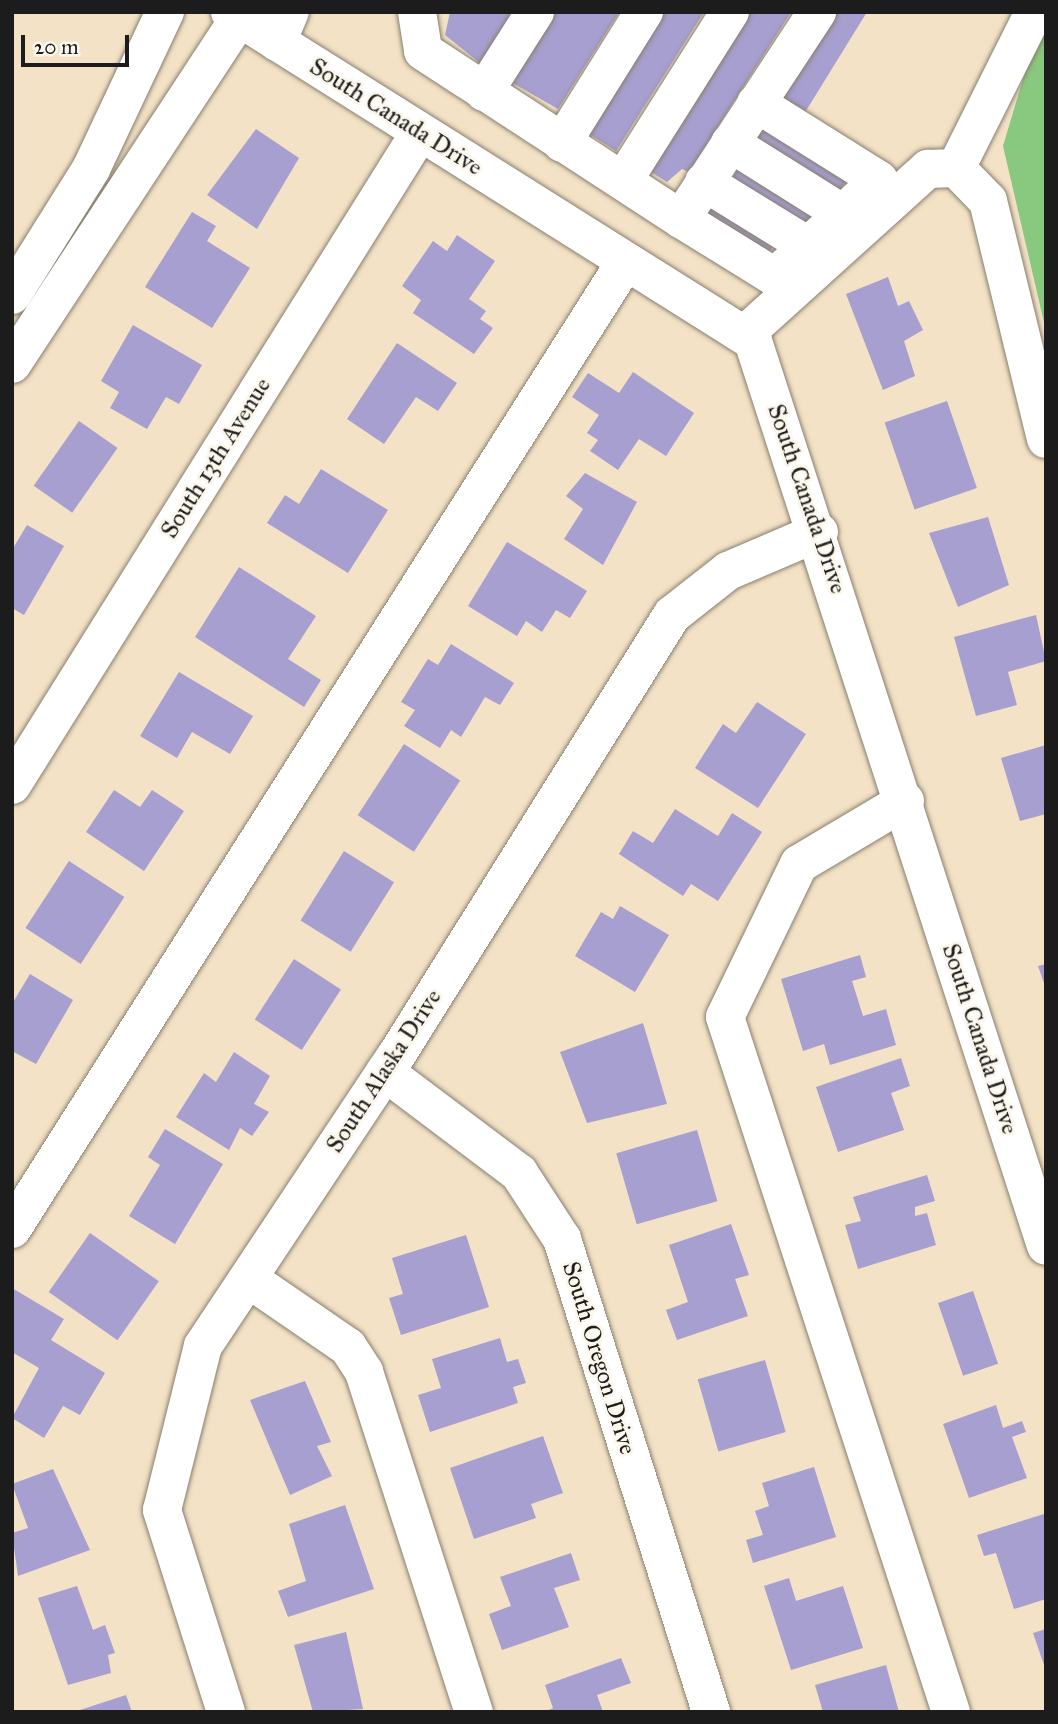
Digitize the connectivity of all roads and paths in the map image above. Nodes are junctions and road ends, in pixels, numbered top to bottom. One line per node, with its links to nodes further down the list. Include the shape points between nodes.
1 (165, 12): 22 (street, via 91,169)
2 (417, 12): 10 (street, via 423,51)
3 (535, 12): 10 (street)
4 (644, 12): 13 (street)
5 (730, 12): 16 (street)
6 (817, 12): 11 (street)
7 (1034, 12): 15 (street)
8 (235, 15): 9 (street, South Canada Drive); 24 (street)
9 (284, 27): 12 (street, South Canada Drive)
10 (484, 92): 13 (street)
11 (757, 103): 14 (street); 18 (street, via 879,180)
12 (419, 131): 21 (street, South Canada Drive); 27 (street, South 13th Avenue)
13 (562, 143): 16 (street)
14 (730, 143): 17 (street); 18 (street)
15 (956, 168): 23 (street, via 928,169); 25 (street, via 988,201)
16 (623, 181): 19 (street)
17 (705, 182): 19 (street); 20 (street)
18 (843, 214): 20 (street)
19 (681, 219): 20 (street, via 775,277)
20 (808, 246)
21 (626, 261): 23 (street, South Canada Drive); 30 (street)
22 (12, 295)
23 (744, 335): 26 (street, South Canada Drive, via 753,341)
24 (12, 365)
25 (1046, 439)
26 (819, 532): 28 (street, South Canada Drive); 29 (street, South Alaska Drive, via 728,571 672,615)
27 (12, 785)
28 (905, 801): 31 (street, South Canada Drive); 36 (street, via 799,864 725,1017)
29 (385, 1072): 32 (street, South Alaska Drive); 35 (street, South Oregon Drive, via 519,1173 562,1239)
30 (12, 1229)
31 (1046, 1246)
32 (248, 1279): 33 (street, South Alaska Drive, via 203,1346 162,1510); 34 (street, via 348,1347 364,1372)
33 (226, 1712)
34 (474, 1712)
35 (711, 1712)
36 (951, 1712)

